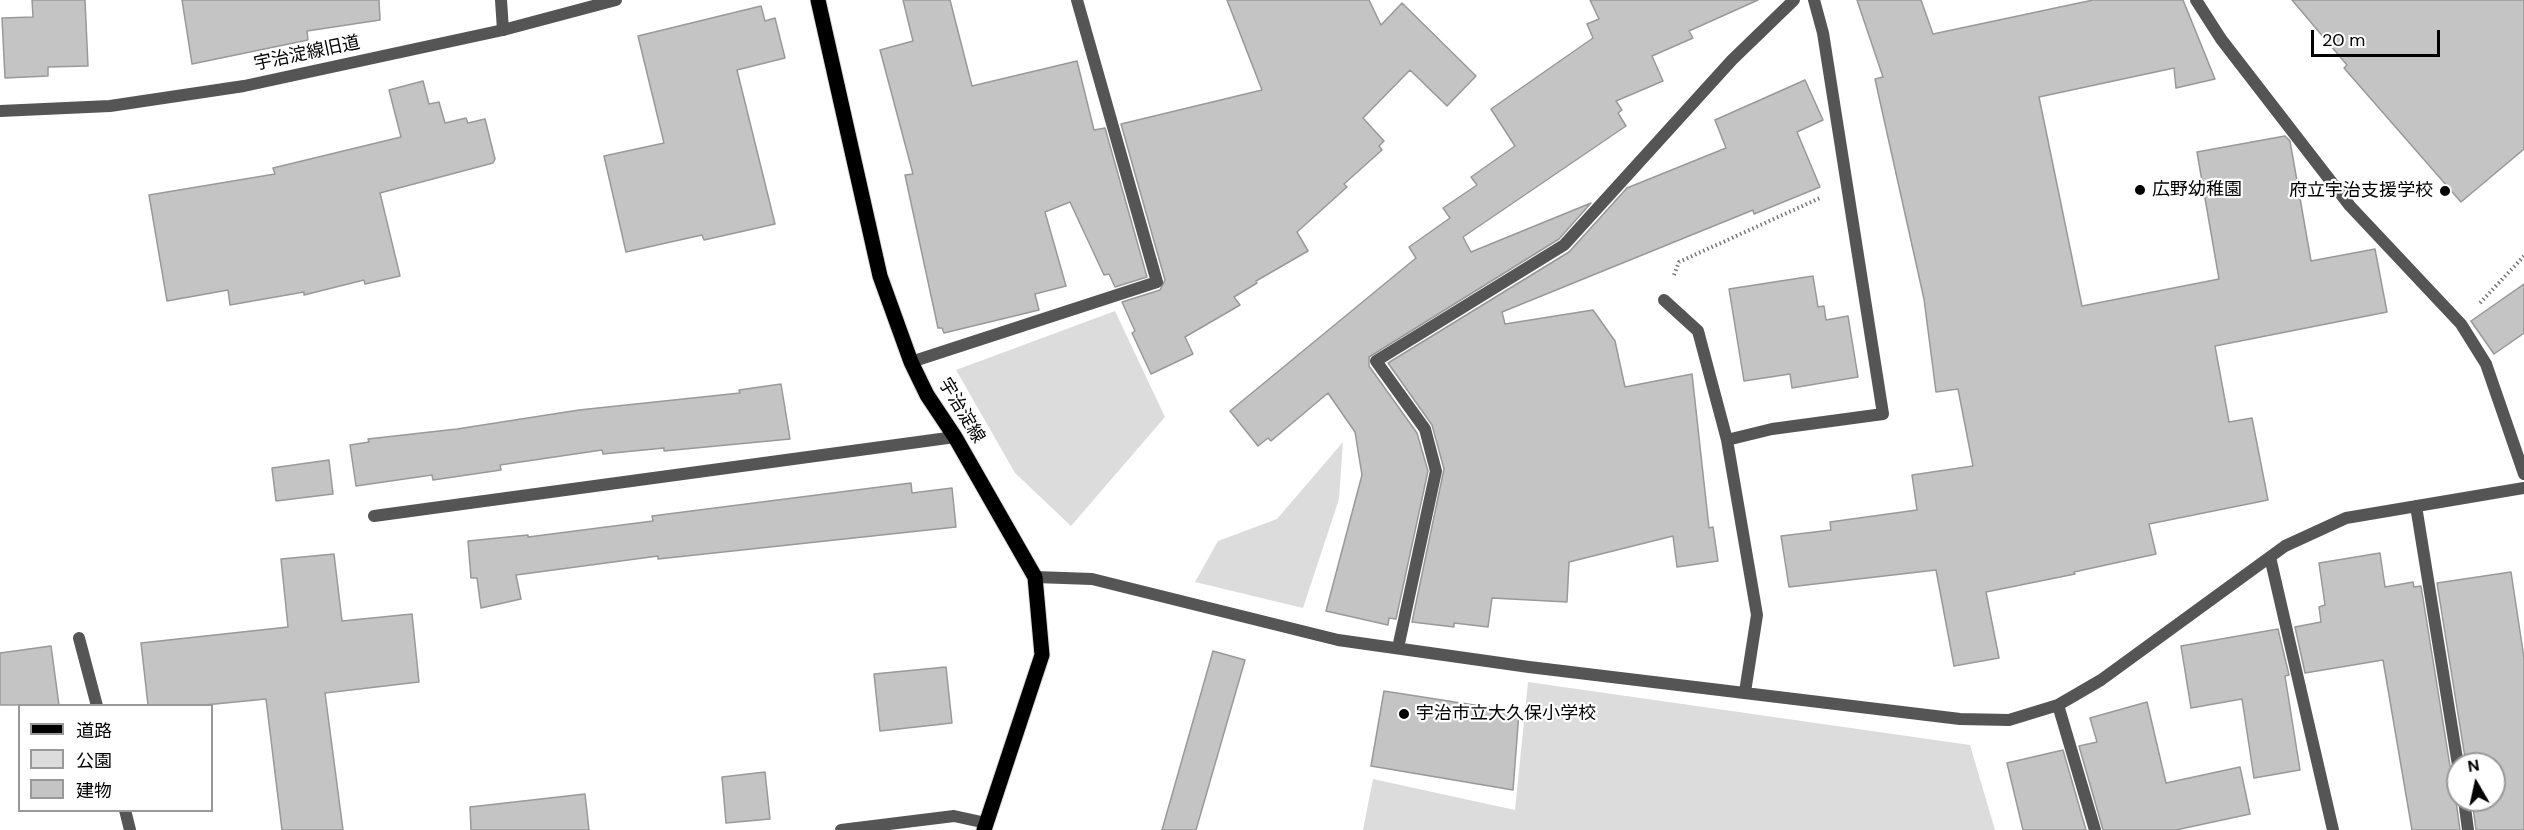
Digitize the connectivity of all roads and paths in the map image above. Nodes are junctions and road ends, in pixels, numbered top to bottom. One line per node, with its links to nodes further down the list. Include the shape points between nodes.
1 (501, 0): 8 (street)
2 (616, 0): 8 (street, 宇治淀線旧道)
3 (818, 0): 14 (main road, 宇治淀線, via 880,276)
4 (1077, 0): 14 (street, via 1157,282)
5 (1794, 0): 24 (street, via 1732,60 1564,245 1376,362 1425,429 1436,471)
6 (1814, 0): 10 (street)
7 (2196, 0): 13 (street, via 2350,206)
8 (503, 30): 9 (street, 宇治淀線旧道, via 244,86 110,106)
9 (0, 111)
10 (1848, 185): 12 (path, via 1679,262); 16 (street, via 1883,414 1772,429)
11 (2524, 256): 13 (path)
12 (1665, 300): 16 (street, via 1698,331)
13 (2461, 324): 17 (street, via 2486,364)
14 (911, 362): 15 (main road, 宇治淀線)
15 (955, 438): 20 (street); 22 (main road, 宇治淀線)
16 (1727, 440): 25 (street, via 1757,615)
17 (2524, 474)
18 (2524, 488): 19 (street)
19 (2416, 506): 21 (street, via 2346,518 2284,546); 28 (street)
20 (374, 516)
21 (2270, 557): 27 (street, via 2101,680); 35 (street)
22 (1035, 577): 24 (street, via 1092,579 1338,640); 31 (main road, 宇治淀線, via 1042,655)
23 (79, 638): 26 (street)
24 (1398, 648): 25 (street)
25 (1745, 692): 27 (street, via 1960,720 2009,720)
26 (97, 704)
27 (2058, 705): 34 (street)
28 (2456, 752)
29 (125, 812): 32 (street)
30 (2466, 812): 36 (street)
31 (985, 827): 33 (street, via 954,816)
32 (130, 830)
33 (841, 830)
34 (2095, 830)
35 (2333, 830)
36 (2469, 830)

